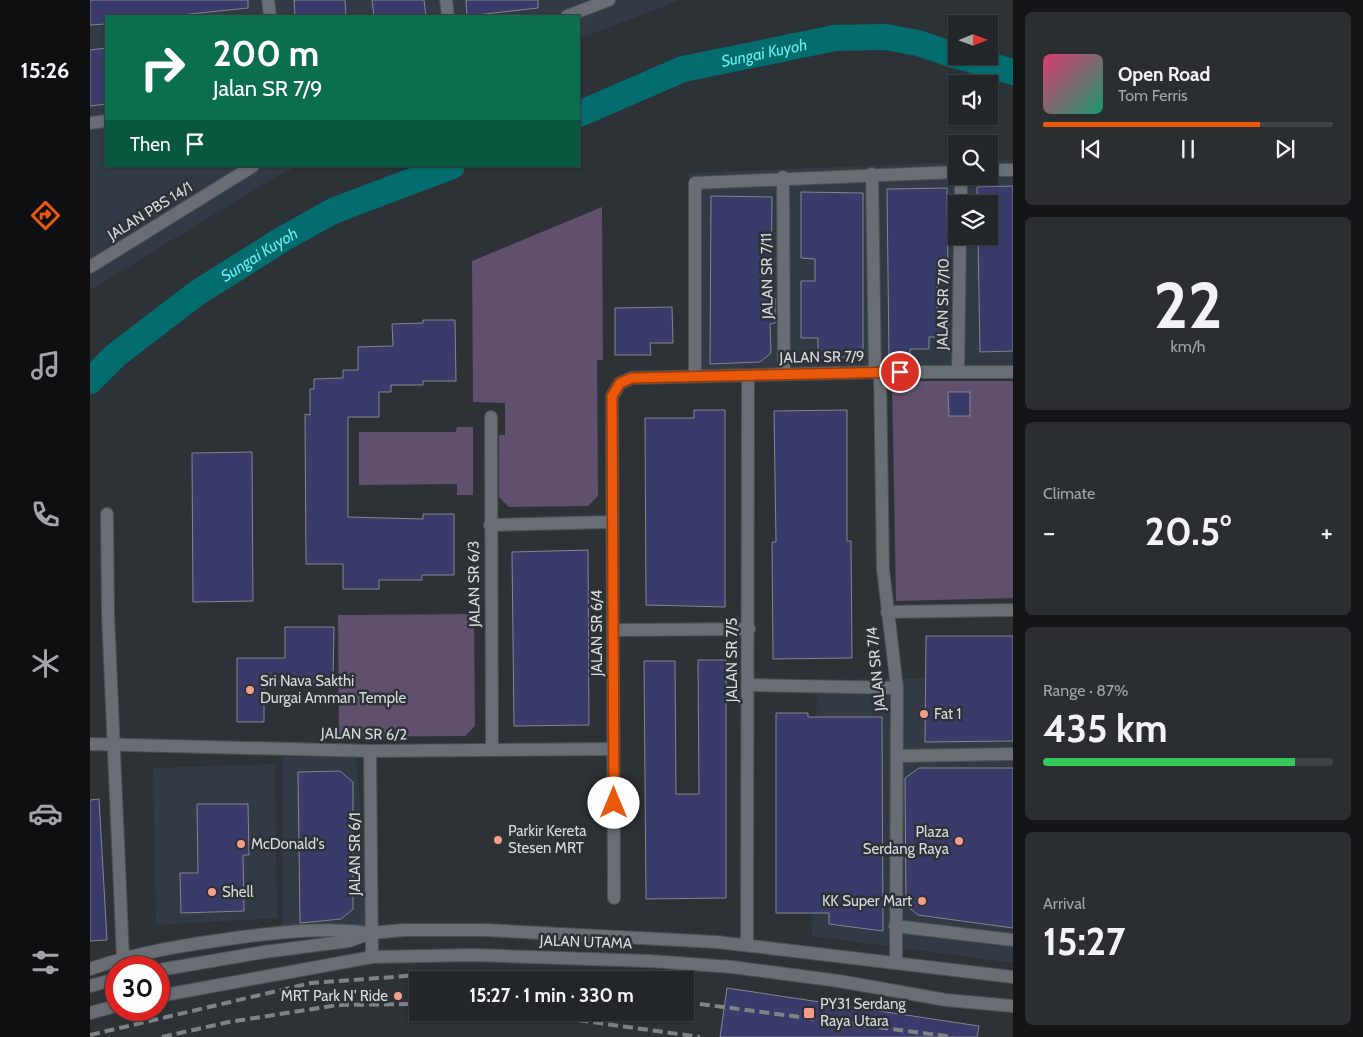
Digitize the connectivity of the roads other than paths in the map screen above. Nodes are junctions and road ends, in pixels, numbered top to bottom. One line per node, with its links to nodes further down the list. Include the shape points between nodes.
1 (268, 0): 4 (street)
2 (446, 0): 5 (street)
3 (609, 0): 6 (street)
4 (270, 15)
5 (448, 15)
6 (570, 15)
7 (105, 121): 8 (street)
8 (90, 123)
9 (251, 167): 16 (street, JALAN PBS 14/1)
10 (998, 170): 11 (street)
11 (1013, 170)
12 (948, 172): 13 (street)
13 (872, 174): 14 (street); 17 (street, JALAN SR 7/4)
14 (783, 178): 20 (street, JALAN SR 7/11); 21 (street, via 695,183)
15 (960, 245): 18 (street, JALAN SR 7/10)
16 (90, 267)
17 (878, 372): 18 (street, JALAN SR 7/9); 20 (street, JALAN SR 7/9); 29 (street, JALAN SR 7/4)
18 (958, 372): 19 (street, JALAN SR 7/9)
19 (1013, 372)
20 (784, 373): 22 (street, JALAN SR 7/9)
21 (695, 375): 22 (street, JALAN SR 7/9); 23 (street, JALAN SR 7/9)
22 (748, 375): 30 (street, JALAN SR 7/5)
23 (632, 378): 26 (street, JALAN SR 6/4, via 620,383 612,396)
24 (491, 417): 27 (street, JALAN SR 6/3)
25 (107, 514): 35 (street)
26 (612, 522): 27 (street); 31 (street, JALAN SR 6/4)
27 (490, 524): 37 (street, JALAN SR 6/3)
28 (1013, 610): 29 (street)
29 (887, 612): 33 (street, JALAN SR 7/4)
30 (749, 629): 31 (street); 32 (street, JALAN SR 7/5)
31 (613, 630): 36 (street, JALAN SR 6/4)
32 (749, 685): 33 (street); 45 (street, JALAN SR 7/5)
33 (897, 688): 40 (street, JALAN SR 7/4)
34 (90, 744): 35 (street, JALAN SR 6/2)
35 (113, 744): 38 (street, JALAN SR 6/2); 46 (street)
36 (614, 749): 37 (street, JALAN SR 6/2); 41 (street, JALAN SR 6/4)
37 (492, 750): 38 (street, JALAN SR 6/2)
38 (370, 751): 43 (street, JALAN SR 6/1)
39 (1013, 754): 40 (street)
40 (898, 756): 42 (street, JALAN SR 7/4)
41 (614, 898)
42 (895, 926): 44 (street); 49 (street, JALAN SR 7/4)
43 (372, 933): 45 (street, JALAN UTAMA, via 485,930); 47 (street, via 347,930 264,934 167,947); 48 (street, JALAN SR 6/1); 51 (street, JALAN UTAMA, via 350,941)
44 (1013, 940)
45 (748, 946): 49 (street, JALAN UTAMA)
46 (123, 956)
47 (131, 956)
48 (372, 957): 56 (street, JALAN UTAMA); 57 (street, JALAN UTAMA, via 475,955 732,967 946,1000)
49 (896, 963): 53 (street, JALAN UTAMA)
50 (105, 964): 52 (street)
51 (170, 968)
52 (90, 969)
53 (1013, 976)
54 (105, 982): 55 (street)
55 (90, 986)
56 (170, 994)
57 (1013, 1006)
58 (105, 1009): 59 (street)
59 (90, 1012)

